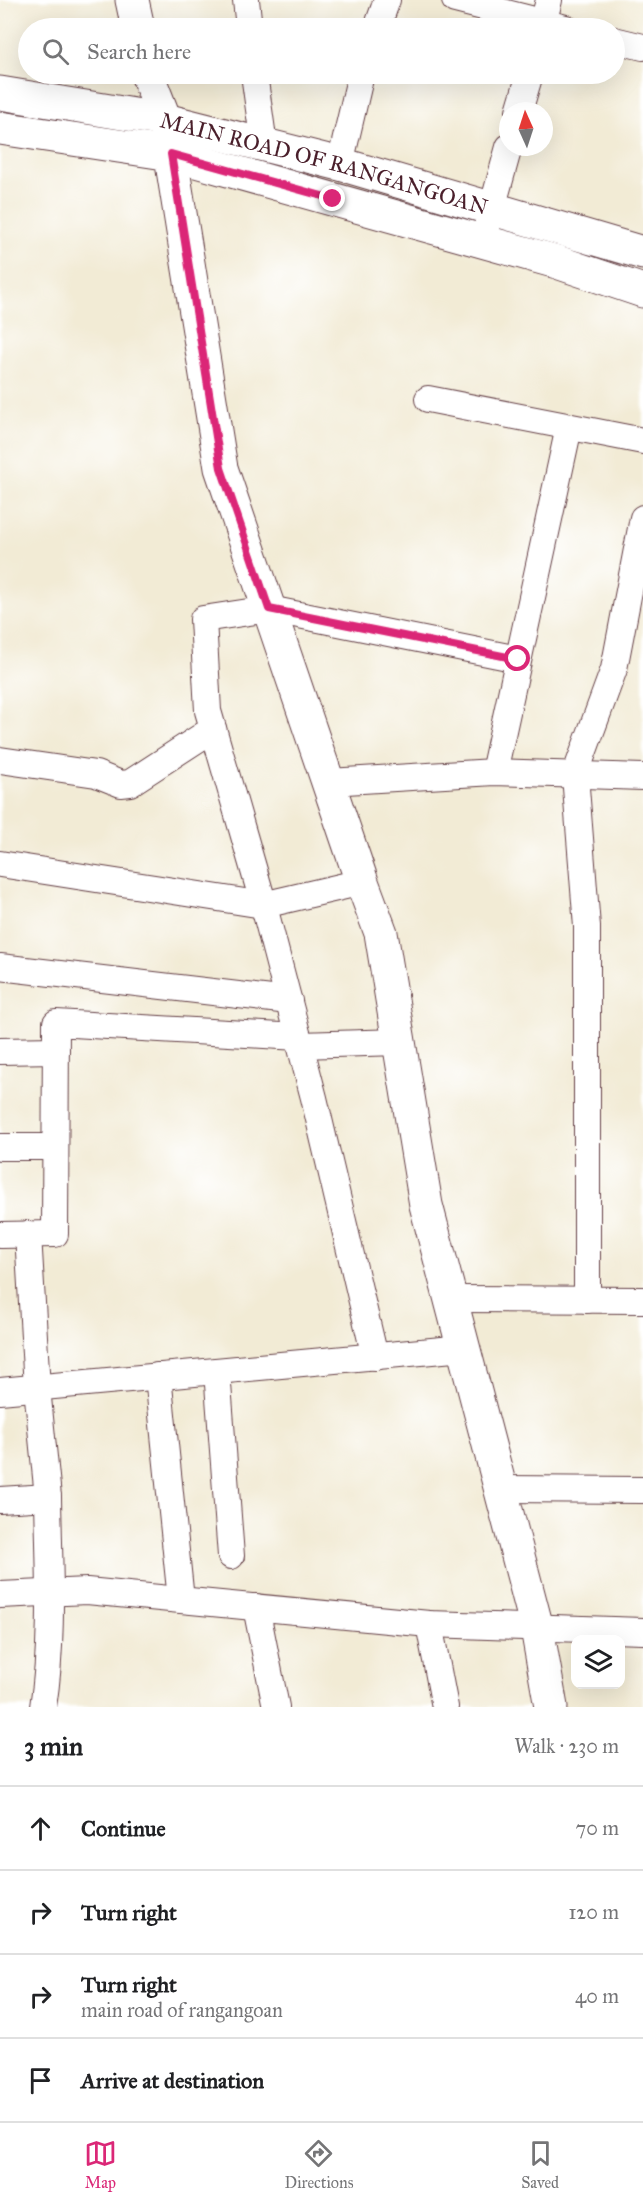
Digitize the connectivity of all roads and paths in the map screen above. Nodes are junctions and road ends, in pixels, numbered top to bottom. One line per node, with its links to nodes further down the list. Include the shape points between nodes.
1 (132, 0): 5 (street)
2 (246, 0): 6 (street)
3 (387, 0): 7 (street)
4 (454, 0): 8 (street)
5 (136, 18)
6 (248, 18)
7 (381, 18)
8 (540, 18)
9 (625, 42): 10 (street)
10 (643, 47)
11 (151, 84): 17 (street)
12 (255, 84): 19 (street)
13 (359, 84): 22 (street)
14 (527, 84): 16 (street)
15 (0, 93): 17 (street, MAIN ROAD OF RANGANGOAN)
16 (522, 102)
17 (165, 120): 19 (street, MAIN ROAD OF RANGANGOAN); 20 (street)
18 (0, 128): 20 (street, MAIN ROAD OF RANGANGOAN)
19 (264, 145): 22 (street, MAIN ROAD OF RANGANGOAN); 23 (street)
20 (171, 154): 23 (street, MAIN ROAD OF RANGANGOAN); 33 (street, via 221,468)
21 (507, 156): 25 (street)
22 (340, 164): 24 (street); 25 (street, MAIN ROAD OF RANGANGOAN)
23 (256, 178): 24 (street, MAIN ROAD OF RANGANGOAN)
24 (333, 199): 26 (street, MAIN ROAD OF RANGANGOAN)
25 (493, 208): 26 (street); 27 (street, MAIN ROAD OF RANGANGOAN)
26 (483, 241): 28 (street, MAIN ROAD OF RANGANGOAN)
27 (643, 253)
28 (643, 291)
29 (428, 399): 30 (street)
30 (569, 426): 31 (street); 34 (street)
31 (643, 441)
32 (643, 518): 38 (street, via 614,669)
33 (269, 609): 34 (street); 35 (street, via 203,619 208,711); 40 (street)
34 (518, 659): 37 (street)
35 (213, 729): 36 (street, via 130,783); 43 (street)
36 (0, 760)
37 (494, 772): 38 (street); 40 (street)
38 (575, 775): 39 (street); 55 (street, via 588,927)
39 (643, 777)
40 (329, 782): 42 (street)
41 (0, 864): 43 (street)
42 (362, 882): 43 (street); 47 (street, via 381,933)
43 (263, 905): 45 (street)
44 (0, 968): 45 (street)
45 (289, 1001): 46 (street)
46 (299, 1041): 47 (street); 48 (street, via 56,1023); 58 (street)
47 (399, 1042): 54 (street, via 426,1205)
48 (56, 1050): 49 (street); 50 (street)
49 (0, 1051)
50 (55, 1147): 51 (street); 52 (street, via 55,1234)
51 (0, 1148)
52 (28, 1234): 53 (street); 61 (street)
53 (0, 1235)
54 (451, 1299): 55 (street); 57 (street)
55 (587, 1300): 56 (street)
56 (643, 1300)
57 (464, 1348): 58 (street); 63 (street)
58 (375, 1357): 59 (street)
59 (217, 1371): 60 (street); 67 (street)
60 (158, 1377): 61 (street); 70 (street)
61 (37, 1388): 62 (street); 65 (street)
62 (0, 1391)
63 (500, 1489): 64 (street); 73 (street)
64 (643, 1490)
65 (48, 1497): 66 (street); 68 (street)
66 (0, 1500)
67 (231, 1556)
68 (49, 1593): 69 (street); 70 (street, via 87,1591); 75 (street, via 51,1618)
69 (0, 1595)
70 (181, 1600): 71 (street)
71 (256, 1607): 72 (street); 76 (street)
72 (429, 1624): 73 (street); 77 (street)
73 (537, 1628): 74 (street); 78 (street)
74 (643, 1631)
75 (44, 1707)
76 (276, 1707)
77 (445, 1707)
78 (551, 1707)

